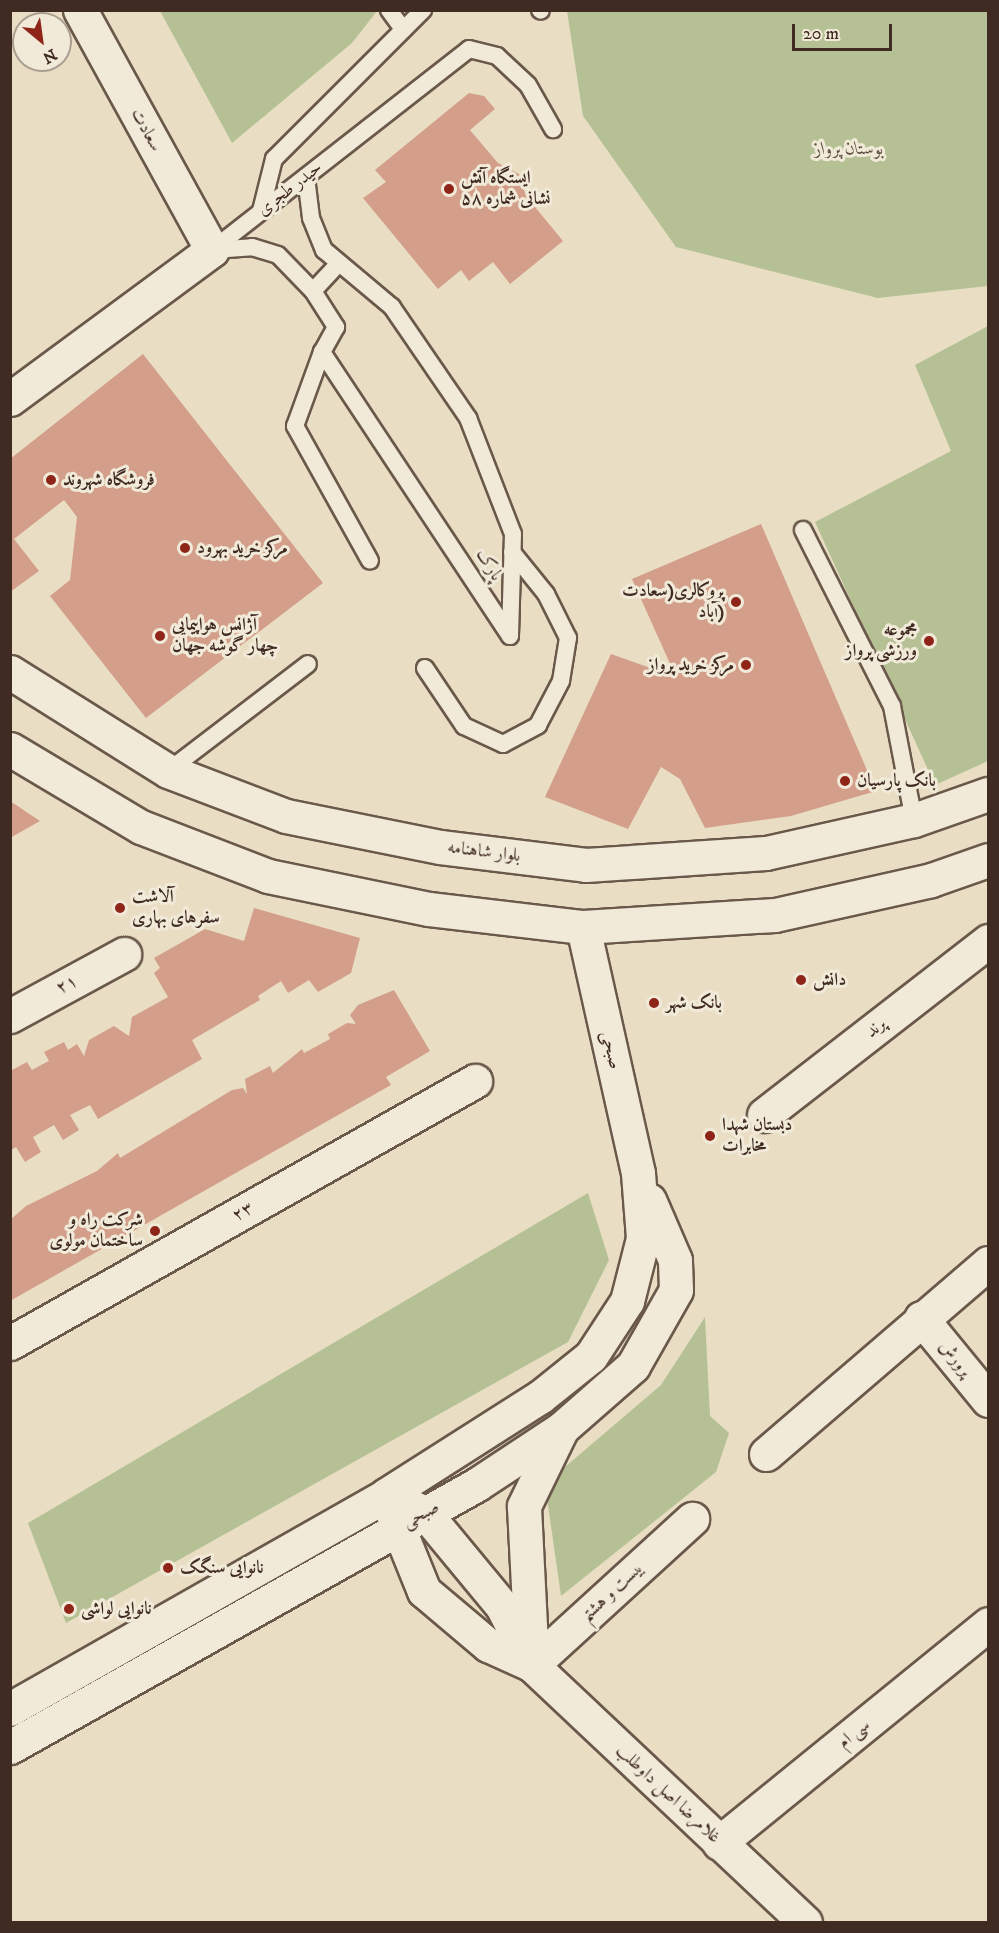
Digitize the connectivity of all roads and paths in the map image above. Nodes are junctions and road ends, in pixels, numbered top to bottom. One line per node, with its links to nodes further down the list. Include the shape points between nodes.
1 (80, 10): 8 (street, سعادت)
2 (389, 10): 4 (lane)
3 (423, 10): 4 (lane)
4 (403, 29): 7 (lane, via 274,159)
5 (552, 129): 6 (lane, حیدر طجری, via 528,85 497,56 469,49)
6 (306, 177): 7 (lane, حیدر طجری); 9 (lane, via 311,218)
7 (261, 211): 8 (lane, حیدر طجری)
8 (212, 250): 10 (lane, via 252,247 278,255); 12 (street, حیدر طجری)
9 (336, 266): 10 (lane); 14 (lane, پارک, via 392,307 468,418 513,534)
10 (313, 291): 11 (lane, via 336,327)
11 (322, 351): 14 (lane, پارک, via 510,636); 15 (lane, via 295,426)
12 (10, 399)
13 (803, 530): 22 (lane, via 892,706)
14 (512, 552): 17 (lane, via 546,594 568,638 561,681 538,725 503,744 464,726)
15 (370, 561)
16 (308, 664): 20 (lane)
17 (425, 668)
18 (10, 672): 20 (street, بلوار شاهنامه)
19 (10, 749): 24 (street, via 141,827 268,876 429,909)
20 (168, 771): 22 (street, بلوار شاهنامه, via 286,816 440,846 586,865 766,853)
21 (988, 794): 22 (street, بلوار شاهنامه)
22 (914, 820)
23 (988, 860): 24 (street, via 931,880 775,915)
24 (583, 927): 30 (street, صبحی)
25 (988, 941): 29 (street, پرند)
26 (124, 954): 27 (street, ۲۱)
27 (10, 1016)
28 (475, 1081): 33 (street, ۲۳)
29 (764, 1115)
30 (638, 1173): 35 (street, صبحی, via 675,1260 676,1290 633,1366); 37 (street, صبحی, via 643,1238 627,1301 591,1356 540,1397)
31 (988, 1263): 32 (street)
32 (921, 1318): 34 (street, پرورش); 36 (street)
33 (10, 1343)
34 (988, 1400)
35 (561, 1429): 38 (street, صبحی); 42 (street, via 524,1506)
36 (766, 1454)
37 (386, 1495): 38 (street, غلامرضا اصل داوطلب); 40 (street, غلامرضا اصل داوطلب); 43 (street, صبحی)
38 (425, 1513): 40 (street, صبحی); 42 (street, غلامرضا اصل داوطلب, via 502,1606)
39 (692, 1519): 42 (street, بیست و هشتم)
40 (396, 1528): 42 (street, غلامرضا اصل داوطلب, via 424,1592 488,1645); 44 (street, صبحی)
41 (988, 1624): 45 (street, سی ام)
42 (532, 1665): 45 (street, غلامرضا اصل داوطلب)
43 (10, 1709)
44 (10, 1747)
45 (719, 1843): 46 (street, غلامرضا اصل داوطلب)
46 (805, 1923)

